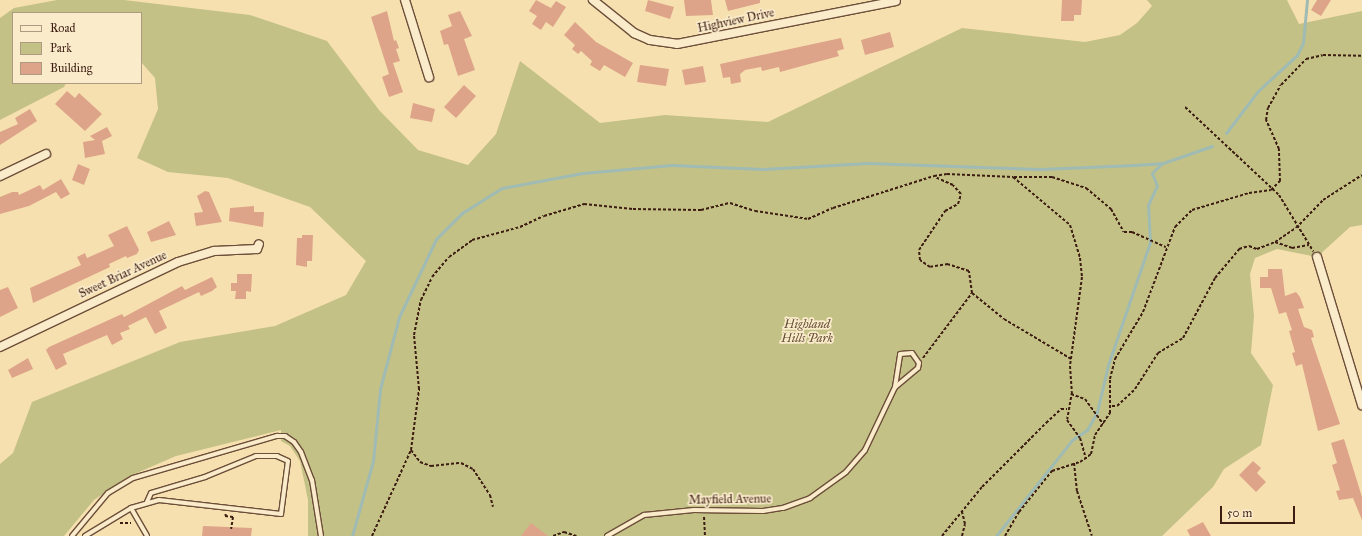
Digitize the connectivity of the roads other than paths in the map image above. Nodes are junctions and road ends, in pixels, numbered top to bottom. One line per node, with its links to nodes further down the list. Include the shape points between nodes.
1 (405, 0): 4 (street)
2 (593, 0): 3 (street, Highview Drive, via 634,33 650,40 677,44)
3 (896, 1)
4 (429, 77)
5 (46, 154): 6 (street)
6 (0, 176)
7 (259, 244): 9 (street, Sweet Briar Avenue, via 257,250 214,251 178,262)
8 (1317, 257): 11 (street)
9 (0, 347)
10 (895, 387): 10 (lane, Mayfield Avenue, via 915,372 919,363 912,353 900,354); 18 (lane, Mayfield Avenue, via 865,450 846,472 819,493 774,510 644,515)
11 (1362, 406)
12 (147, 502): 12 (lane, via 159,500 281,514 288,461 277,456 256,456 205,477 151,493); 13 (lane)
13 (131, 508): 15 (lane); 16 (lane)
14 (72, 536): 17 (lane, via 108,493 134,478 277,436 290,439 301,452 312,480)
15 (85, 536)
16 (147, 536)
17 (321, 536)
18 (607, 536)

